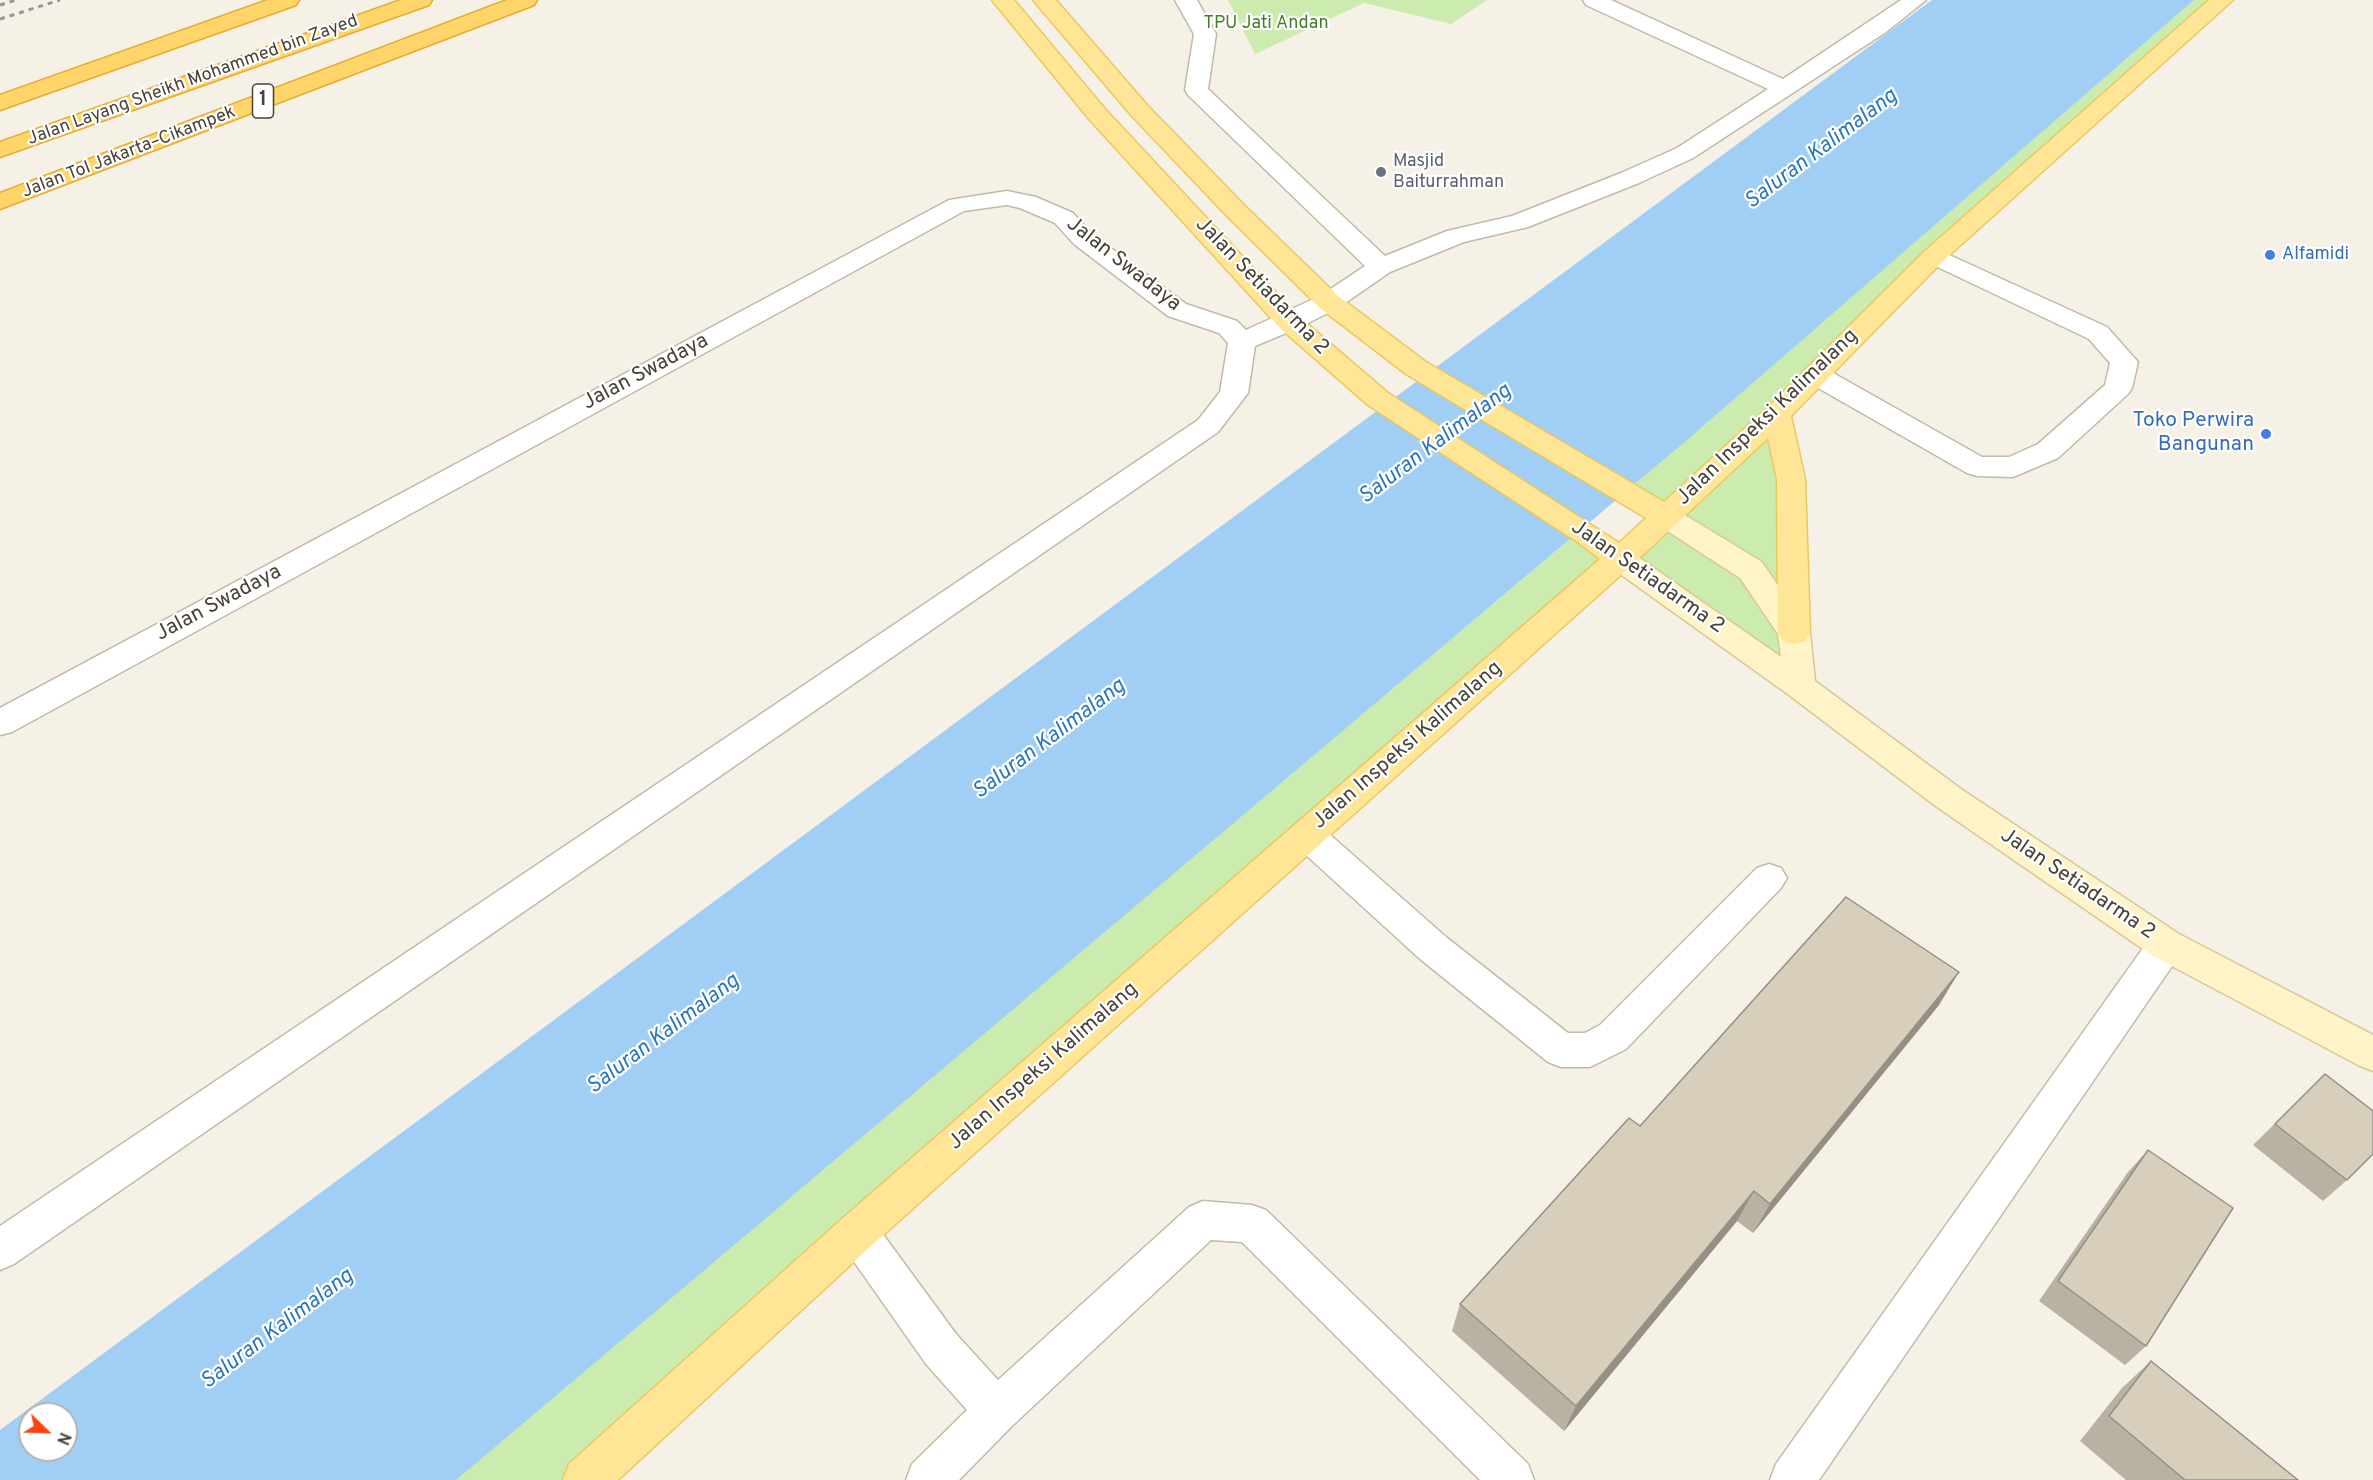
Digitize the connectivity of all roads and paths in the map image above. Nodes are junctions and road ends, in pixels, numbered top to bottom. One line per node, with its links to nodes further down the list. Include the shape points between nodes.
1 (288, 0): 12 (highway)
2 (421, 0): 13 (highway, Jalan Layang Sheikh Mohammed bin Zayed / 1)
3 (486, 0): 14 (highway, Jalan Layang Sheikh Mohammed bin Zayed / 1)
4 (526, 0): 15 (highway, Jalan Tol Jakarta–Cikampek / 1)
5 (1003, 0): 19 (main road, Jalan Setiadarma 2, via 1096,114)
6 (1044, 0): 18 (main road, Jalan Setiadarma 2, via 1139,111)
7 (1186, 0): 17 (street, via 1204,34 1196,90)
8 (1594, 0): 11 (street)
9 (1916, 0): 11 (street)
10 (2222, 0): 16 (main road, Jalan Inspeksi Kalimalang)
11 (1783, 87): 17 (street, via 1685,153 1630,178 1519,222 1456,236)
12 (0, 104)
13 (0, 150)
14 (0, 179)
15 (0, 202)
16 (1934, 256): 21 (main road, Jalan Inspeksi Kalimalang); 21 (street, via 2098,333 2124,362 2118,388 2048,451 2013,467 1986,466 1977,465)
17 (1381, 267): 18 (street)
18 (1329, 302): 19 (street); 23 (main road, Jalan Setiadarma 2, via 1416,368)
19 (1290, 322): 20 (street); 24 (main road, Jalan Setiadarma 2, via 1378,399)
20 (1242, 341): 27 (street, Jalan Swadaya, via 1228,327 1177,310 1083,239 1064,218 1027,201 1007,198 958,205); 33 (street, via 1234,393 1208,426)
21 (1816, 375): 22 (main road, Jalan Inspeksi Kalimalang)
22 (1777, 414): 23 (main road, Jalan Inspeksi Kalimalang); 25 (main road, via 1791,480)
23 (1665, 516): 24 (main road, Jalan Inspeksi Kalimalang); 25 (main road, Jalan Setiadarma 2, via 1751,570)
24 (1620, 559): 26 (main road, Jalan Setiadarma 2); 28 (main road, Jalan Inspeksi Kalimalang)
25 (1794, 633): 26 (main road, Jalan Setiadarma 2)
26 (1800, 687): 30 (main road, Jalan Setiadarma 2, via 1949,798)
27 (0, 723)
28 (1307, 836): 29 (street, via 1433,948 1561,1050 1590,1050 1613,1037); 32 (main road, Jalan Inspeksi Kalimalang)
29 (1769, 878)
30 (2166, 945): 31 (main road, Jalan Setiadarma 2); 38 (street)
31 (2373, 1054)
32 (857, 1232): 34 (street, via 941,1349); 35 (main road, Jalan Inspeksi Kalimalang)
33 (0, 1250)
34 (997, 1411): 36 (street); 37 (street, via 1203,1220 1252,1224)
35 (585, 1480)
36 (928, 1480)
37 (1512, 1480)
38 (1792, 1480)

